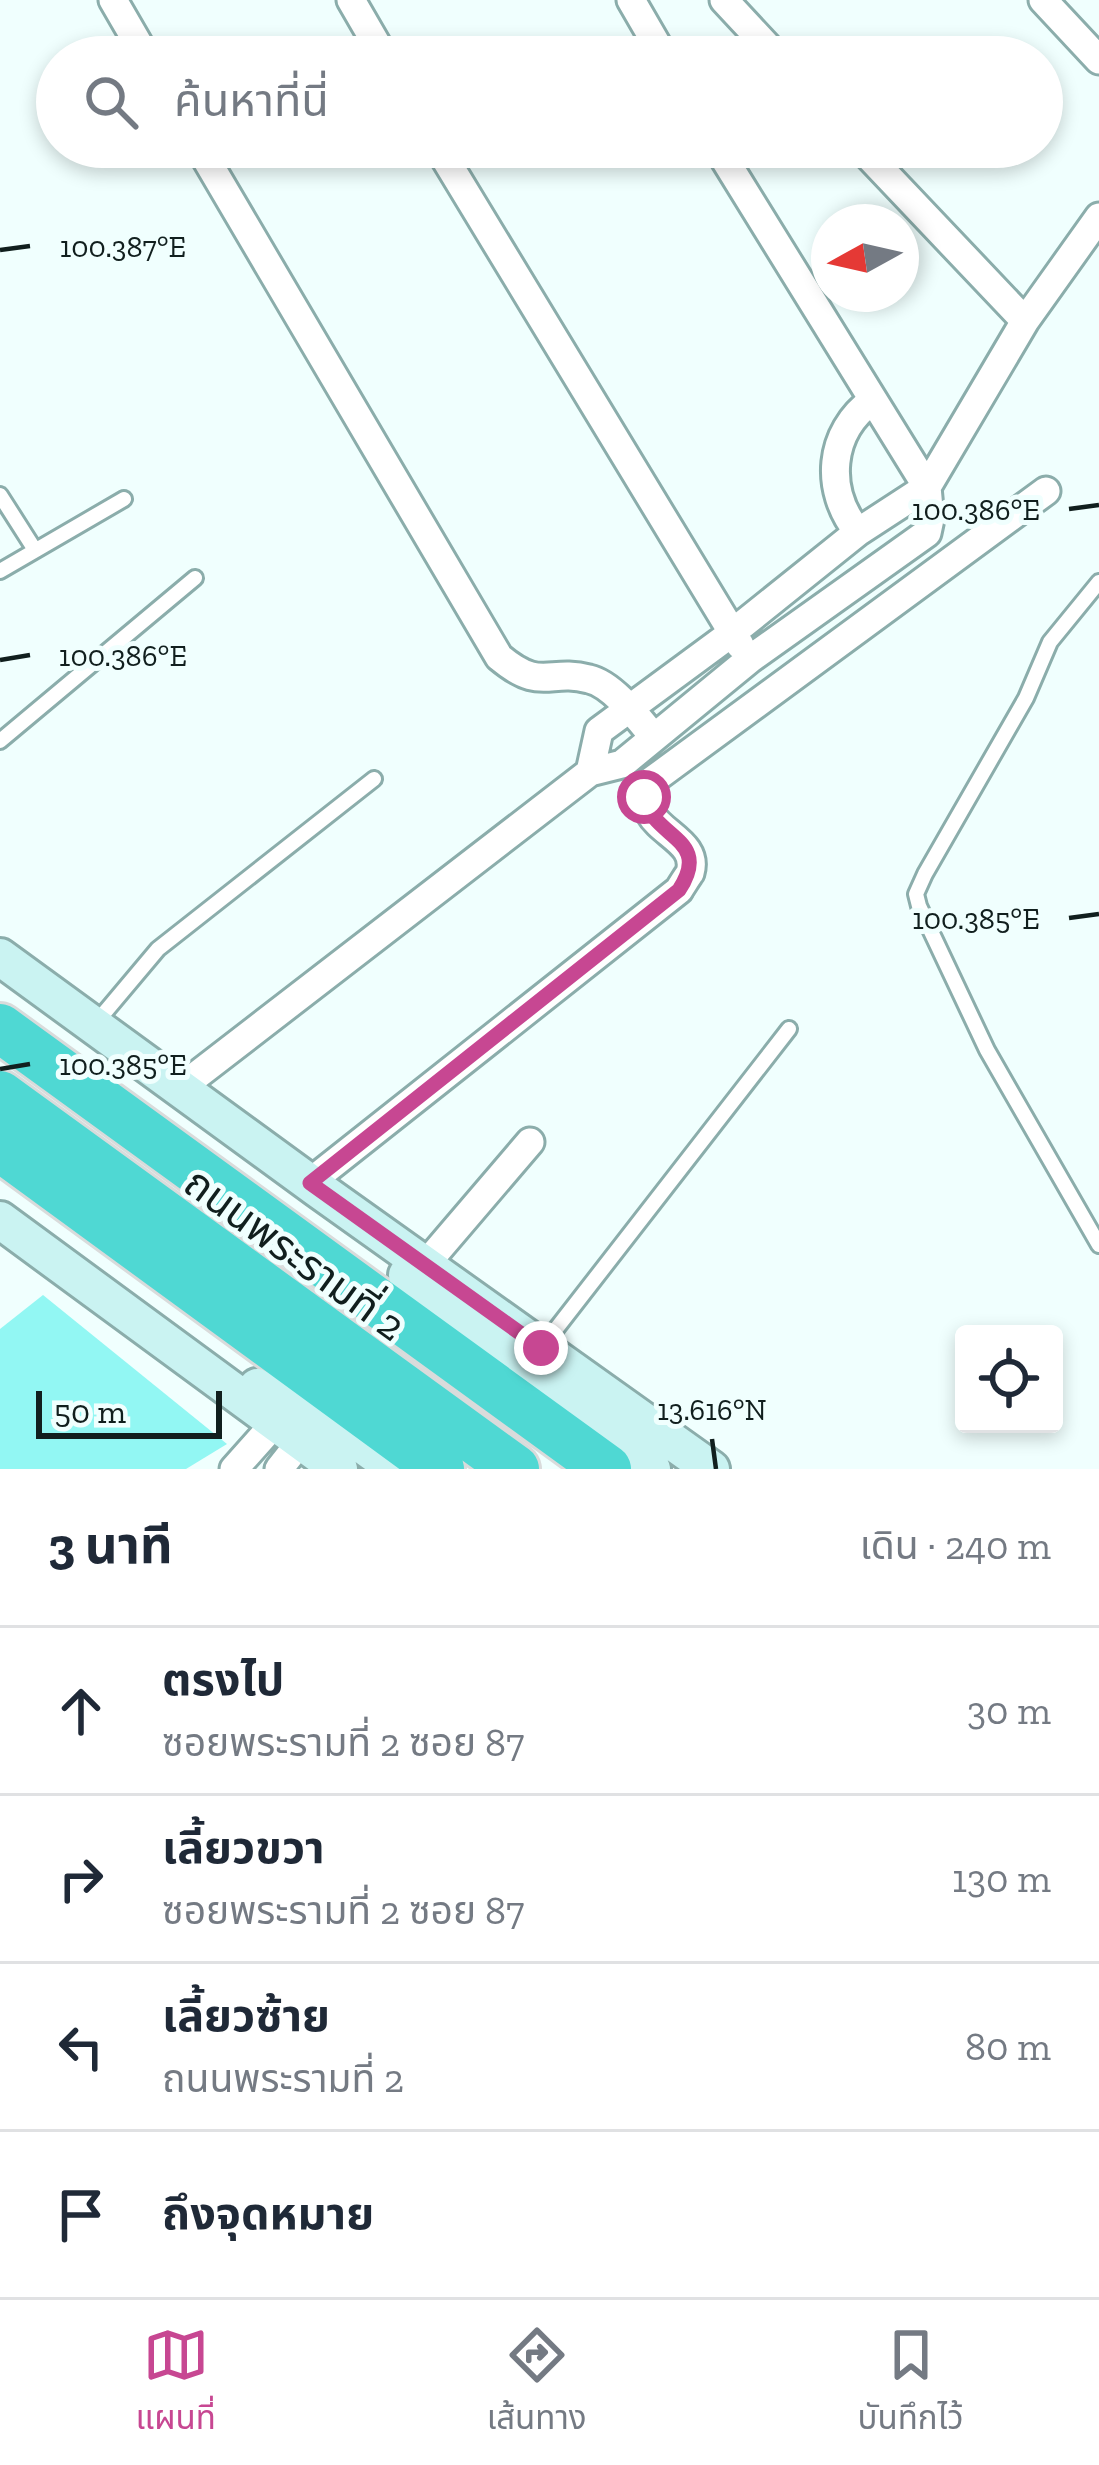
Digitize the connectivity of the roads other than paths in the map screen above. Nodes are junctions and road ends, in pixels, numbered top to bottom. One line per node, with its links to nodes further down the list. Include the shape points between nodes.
1 (113, 0): 6 (street)
2 (351, 0): 7 (street)
3 (632, 0): 8 (street)
4 (724, 0): 9 (street)
5 (1043, 0): 10 (street)
6 (134, 36)
7 (372, 36)
8 (652, 36)
9 (757, 36)
10 (1099, 60)
11 (211, 168): 29 (street, via 499,657 535,679 593,679)
12 (450, 168): 27 (street)
13 (730, 168): 17 (street)
14 (880, 168): 16 (street)
15 (1099, 217): 16 (street)
16 (1025, 322): 18 (street)
17 (873, 400): 18 (street); 22 (street, via 856,412 838,447 840,502)
18 (927, 487): 22 (street); 28 (street, via 927,533)
19 (1046, 491): 43 (street, via 650,782 646,810 691,859 679,890)
20 (0, 495): 23 (lane)
21 (124, 499): 23 (lane)
22 (858, 532): 27 (street)
23 (35, 550): 24 (lane)
24 (0, 571)
25 (195, 578): 31 (lane)
26 (1099, 583): 45 (lane, via 1050,642 916,894 987,1050)
27 (732, 633): 28 (street); 29 (street)
28 (749, 659): 30 (street)
29 (629, 707): 30 (street); 32 (street, via 599,731)
30 (653, 736): 32 (street, via 622,764)
31 (0, 741)
32 (590, 772): 39 (street)
33 (374, 779): 35 (lane, via 158,950)
34 (0, 957): 35 (main road, ถนนพระรามที่ 2)
35 (94, 1025): 39 (main road, ถนนพระรามที่ 2)
36 (0, 1028): 56 (highway)
37 (788, 1029): 47 (lane)
38 (0, 1040): 55 (highway, ถนนพระรามที่ 2)
39 (179, 1089): 43 (main road, ถนนพระรามที่ 2)
40 (0, 1095): 54 (highway)
41 (530, 1142): 46 (street)
42 (0, 1147): 53 (highway, ถนนพระรามที่ 2)
43 (314, 1186): 46 (main road, ถนนพระรามที่ 2); 57 (main road, via 448,1314)
44 (0, 1220): 48 (main road)
45 (1099, 1245)
46 (425, 1265): 47 (main road, ถนนพระรามที่ 2)
47 (541, 1348): 58 (main road, ถนนพระรามที่ 2)
48 (179, 1349): 49 (main road); 52 (main road, via 339,1428)
49 (285, 1444): 50 (street); 51 (main road)
50 (234, 1469)
51 (339, 1469)
52 (396, 1469)
53 (440, 1469)
54 (514, 1469)
55 (591, 1469)
56 (607, 1469)
57 (652, 1469)
58 (711, 1469)

